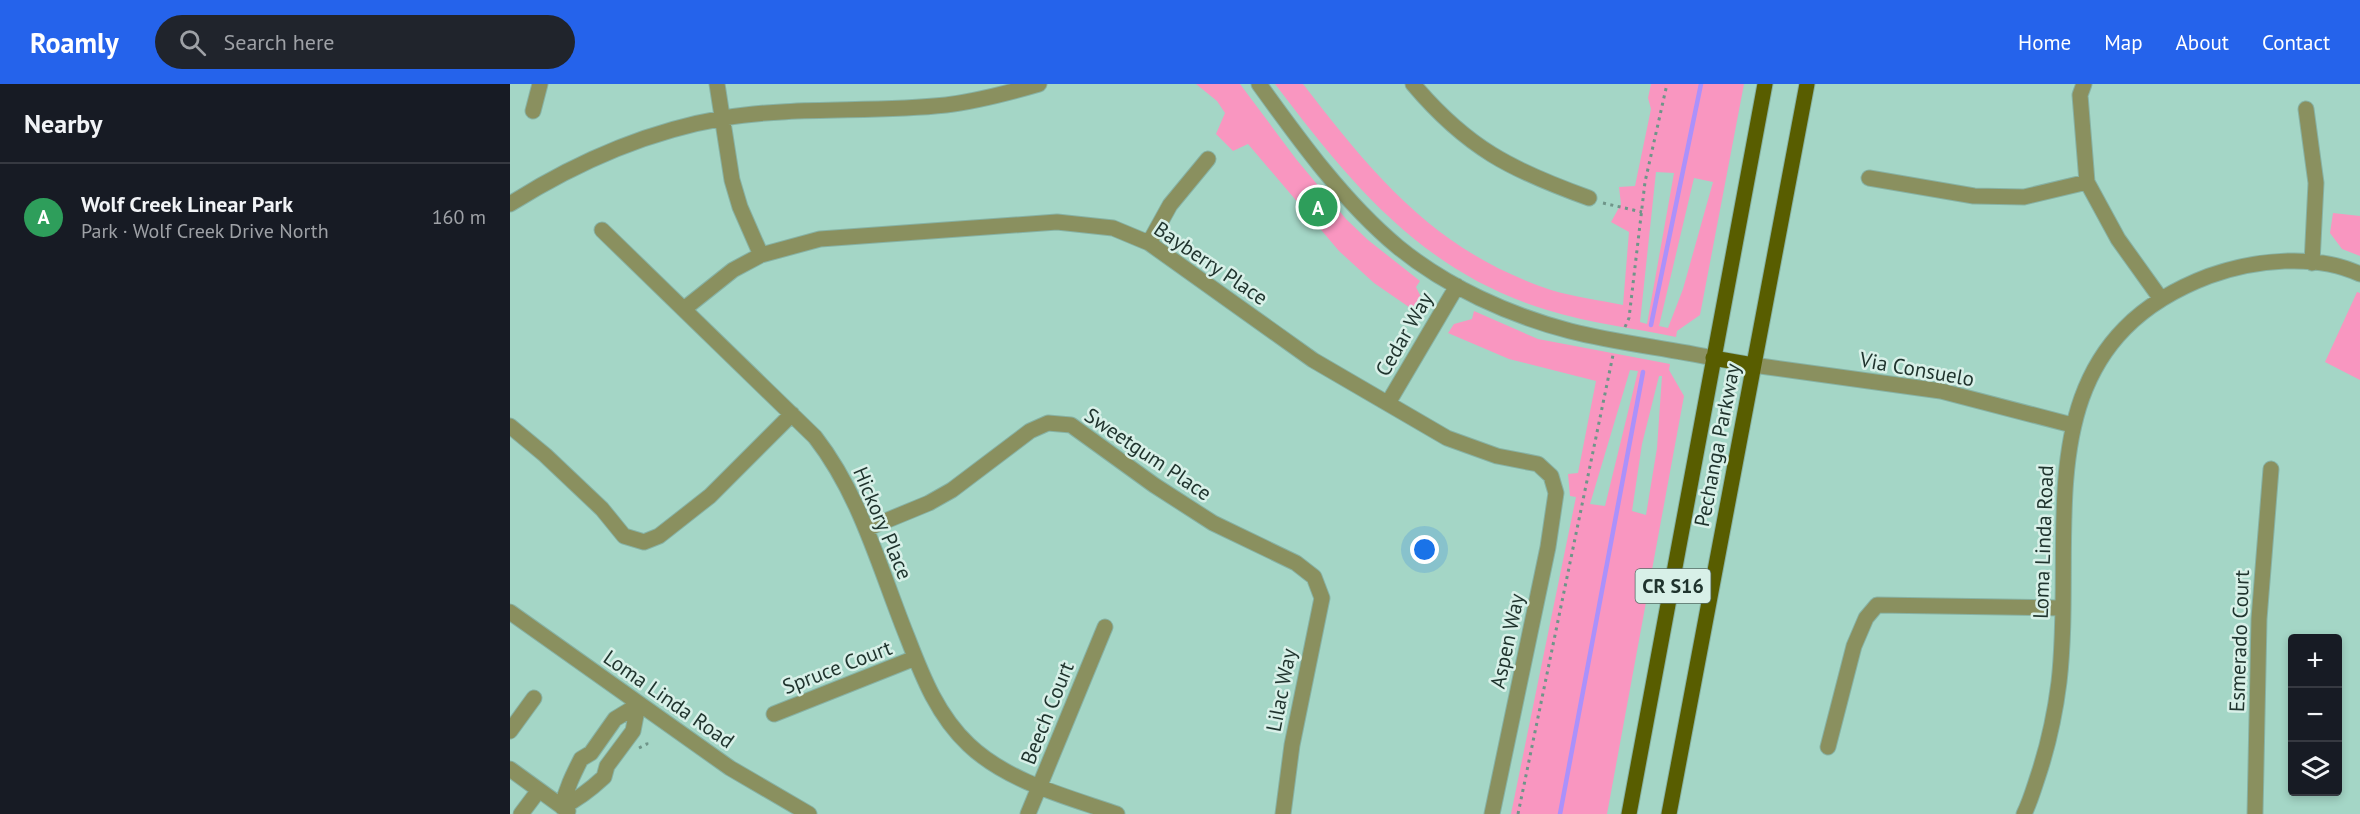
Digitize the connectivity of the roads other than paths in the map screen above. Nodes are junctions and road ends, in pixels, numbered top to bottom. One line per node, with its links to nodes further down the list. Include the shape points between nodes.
1 (540, 84): 10 (street)
2 (717, 84): 11 (street)
3 (1039, 84): 11 (street, via 947,105)
4 (1259, 84): 22 (street, via 1361,210 1398,247)
5 (1413, 84): 15 (street, via 1455,130 1509,167)
6 (1765, 84): 25 (main road, Pechanga Parkway / CR S16)
7 (1807, 84): 26 (main road, Pechanga Parkway / CR S16)
8 (2084, 84): 14 (street, via 2080,95)
9 (2306, 109): 20 (street, via 2316,183)
10 (533, 111)
11 (724, 118): 16 (street, via 609,151 562,172); 19 (street, via 732,180)
12 (1208, 159): 18 (street, via 1170,205)
13 (1869, 178): 14 (street, via 1974,196 2014,197)
14 (2087, 182): 23 (street, via 2118,239)
15 (1589, 198)
16 (510, 204)
17 (602, 230): 24 (street, Hickory Place)
18 (1149, 243): 19 (street, Bayberry Place, via 1113,228 1057,222 820,239); 27 (street, Bayberry Place, via 1294,346)
19 (760, 255): 24 (street, Bayberry Place, via 733,270)
20 (2312, 263): 21 (street, Loma Linda Road); 23 (street, Loma Linda Road, via 2269,261 2232,268)
21 (2360, 274)
22 (1457, 286): 25 (street, via 1524,316 1570,331); 27 (street, Cedar Way)
23 (2161, 299): 29 (street, Loma Linda Road, via 2124,330 2102,358 2085,388)
24 (684, 309): 28 (street, Hickory Place)
25 (1713, 358): 26 (main road); 58 (main road, Pechanga Parkway / CR S16)
26 (1753, 365): 29 (street, Via Consuelo, via 1941,391); 59 (main road, Pechanga Parkway / CR S16)
27 (1388, 403): 32 (street, Bayberry Place, via 1447,438 1497,456 1538,464)
28 (792, 414): 30 (street, via 710,496 659,536 644,542 624,536 602,509); 33 (street, Hickory Place, via 833,460)
29 (2072, 425): 35 (street, Loma Linda Road, via 2063,505)
30 (510, 426)
31 (2271, 469): 61 (street, Esmerado Court, via 2259,619)
32 (1551, 476): 57 (street, Aspen Way, via 1556,493 1548,547)
33 (866, 529): 34 (street, Sweetgum Place, via 952,490 1030,431 1048,423 1071,425 1213,523); 38 (street, Hickory Place)
34 (1314, 577): 56 (street, Lilac Way, via 1322,598 1292,745)
35 (2061, 608): 43 (street, via 1877,605 1866,618 1854,646); 60 (street, Loma Linda Road, via 2059,681 2052,722)
36 (510, 612): 40 (street, Loma Linda Road)
37 (1105, 627): 49 (street, Beech Court)
38 (915, 658): 41 (street, Spruce Court); 49 (street, Hickory Place, via 946,719 970,746)
39 (534, 698): 42 (street)
40 (638, 705): 44 (street, via 615,719); 45 (street, via 633,731); 53 (street, Loma Linda Road, via 730,768)
41 (774, 714)
42 (510, 731)
43 (1828, 747)
44 (591, 753): 45 (street, via 602,756); 47 (street, via 581,759)
45 (607, 766): 48 (street, via 604,777)
46 (510, 769): 50 (street)
47 (578, 770): 48 (street, via 583,780); 51 (street, via 566,786)
48 (594, 782): 51 (street)
49 (1039, 787): 54 (street, Beech Court); 55 (street, Hickory Place)
50 (539, 790): 51 (street); 52 (street)
51 (567, 811)
52 (521, 814)
53 (809, 814)
54 (1028, 814)
55 (1117, 814)
56 (1283, 814)
57 (1492, 814)
58 (1629, 814)
59 (1669, 814)
60 (2024, 814)
61 (2255, 814)

